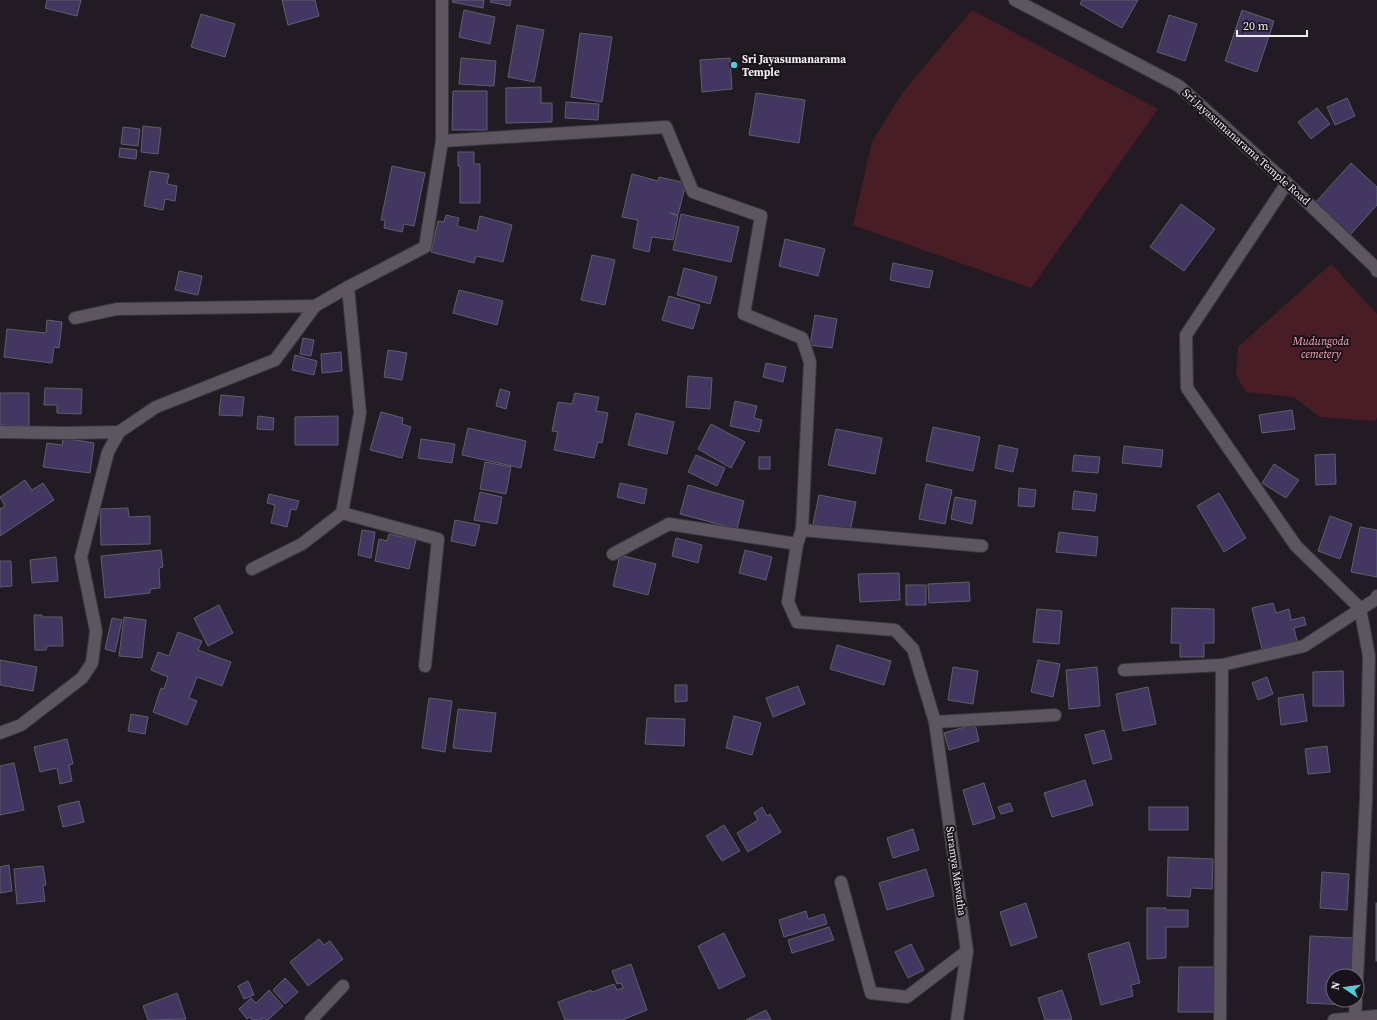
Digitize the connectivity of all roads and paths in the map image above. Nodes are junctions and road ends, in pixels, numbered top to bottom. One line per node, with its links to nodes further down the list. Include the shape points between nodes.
1 (442, 0): 3 (street)
2 (1015, 0): 4 (street, Sri Jayasumanarama Temple Road, via 1179,86)
3 (442, 141): 6 (street, via 425,247); 12 (street, via 666,127 693,192 761,216 744,314 802,338 810,362)
4 (1287, 183): 5 (street, Sri Jayasumanarama Temple Road); 18 (street, via 1186,335 1187,388 1296,546)
5 (1377, 269)
6 (348, 287): 7 (street); 11 (street, via 360,413)
7 (315, 306): 8 (street, via 117,310); 10 (street, via 275,360 156,407)
8 (75, 318)
9 (0, 432): 10 (street)
10 (119, 432): 24 (street, via 108,452 81,557 96,631 92,663 82,678 21,725)
11 (342, 513): 16 (street, via 302,544); 20 (street, via 438,539)
12 (802, 530): 13 (street); 14 (street)
13 (797, 544): 15 (street, via 669,524); 23 (street, Suramya Mawatha, via 788,602 797,622 895,630 913,649)
14 (982, 546)
15 (613, 554)
16 (252, 569)
17 (1377, 596): 18 (street)
18 (1360, 608): 19 (street, via 1304,646); 27 (street, via 1369,656 1366,799)
19 (1222, 665): 21 (street); 34 (street)
20 (425, 666)
21 (1124, 670)
22 (1054, 716): 23 (street)
23 (935, 722): 26 (street, Suramya Mawatha)
24 (0, 733)
25 (841, 882): 26 (street, via 871,993 907,997)
26 (967, 951): 33 (street, Suramya Mawatha)
27 (1358, 968)
28 (343, 986): 32 (street)
29 (1356, 1008): 31 (street)
30 (1377, 1016): 31 (street)
31 (1355, 1018): 35 (street)
32 (311, 1020)
33 (957, 1020)
34 (1220, 1020)
35 (1334, 1020)

